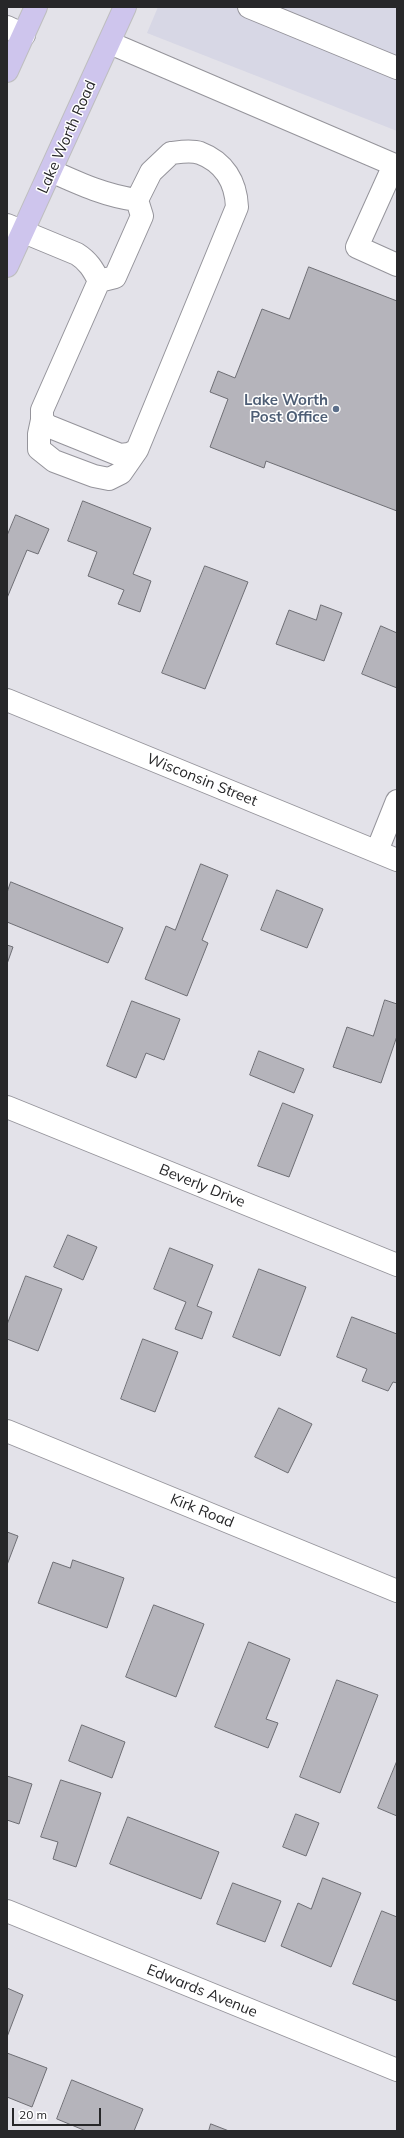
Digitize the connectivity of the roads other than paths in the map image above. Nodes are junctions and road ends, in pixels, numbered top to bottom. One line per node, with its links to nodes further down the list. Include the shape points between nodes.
1 (36, 7): 4 (main road)
2 (125, 7): 5 (main road, Lake Worth Road)
3 (249, 7): 6 (street)
4 (15, 31): 7 (main road)
5 (110, 43): 8 (street); 9 (main road, Lake Worth Road)
6 (397, 68)
7 (7, 71)
8 (396, 165): 12 (street, via 357,247)
9 (51, 171): 10 (street, via 96,192); 11 (main road, Lake Worth Road)
10 (137, 200): 14 (street, via 142,216 115,277); 16 (street, via 150,172 172,153 184,152 199,153 218,163 237,192 237,207)
11 (16, 228): 13 (main road, Lake Worth Road); 14 (street, via 86,260)
12 (397, 265)
13 (7, 266)
14 (99, 281): 15 (street, via 42,410)
15 (42, 420): 16 (street, via 48,426 120,454 129,454); 16 (street, via 39,449 54,461 94,476 109,479 120,473)
16 (137, 450)
17 (8, 704): 19 (street, Wisconsin Street)
18 (397, 801): 19 (street)
19 (376, 852): 20 (street, Wisconsin Street)
20 (397, 860)
21 (7, 1107): 22 (street, Beverly Drive)
22 (397, 1265)
23 (7, 1431): 24 (street, Kirk Road)
24 (397, 1591)
25 (7, 1911): 26 (street, Edwards Avenue)
26 (397, 2070)

